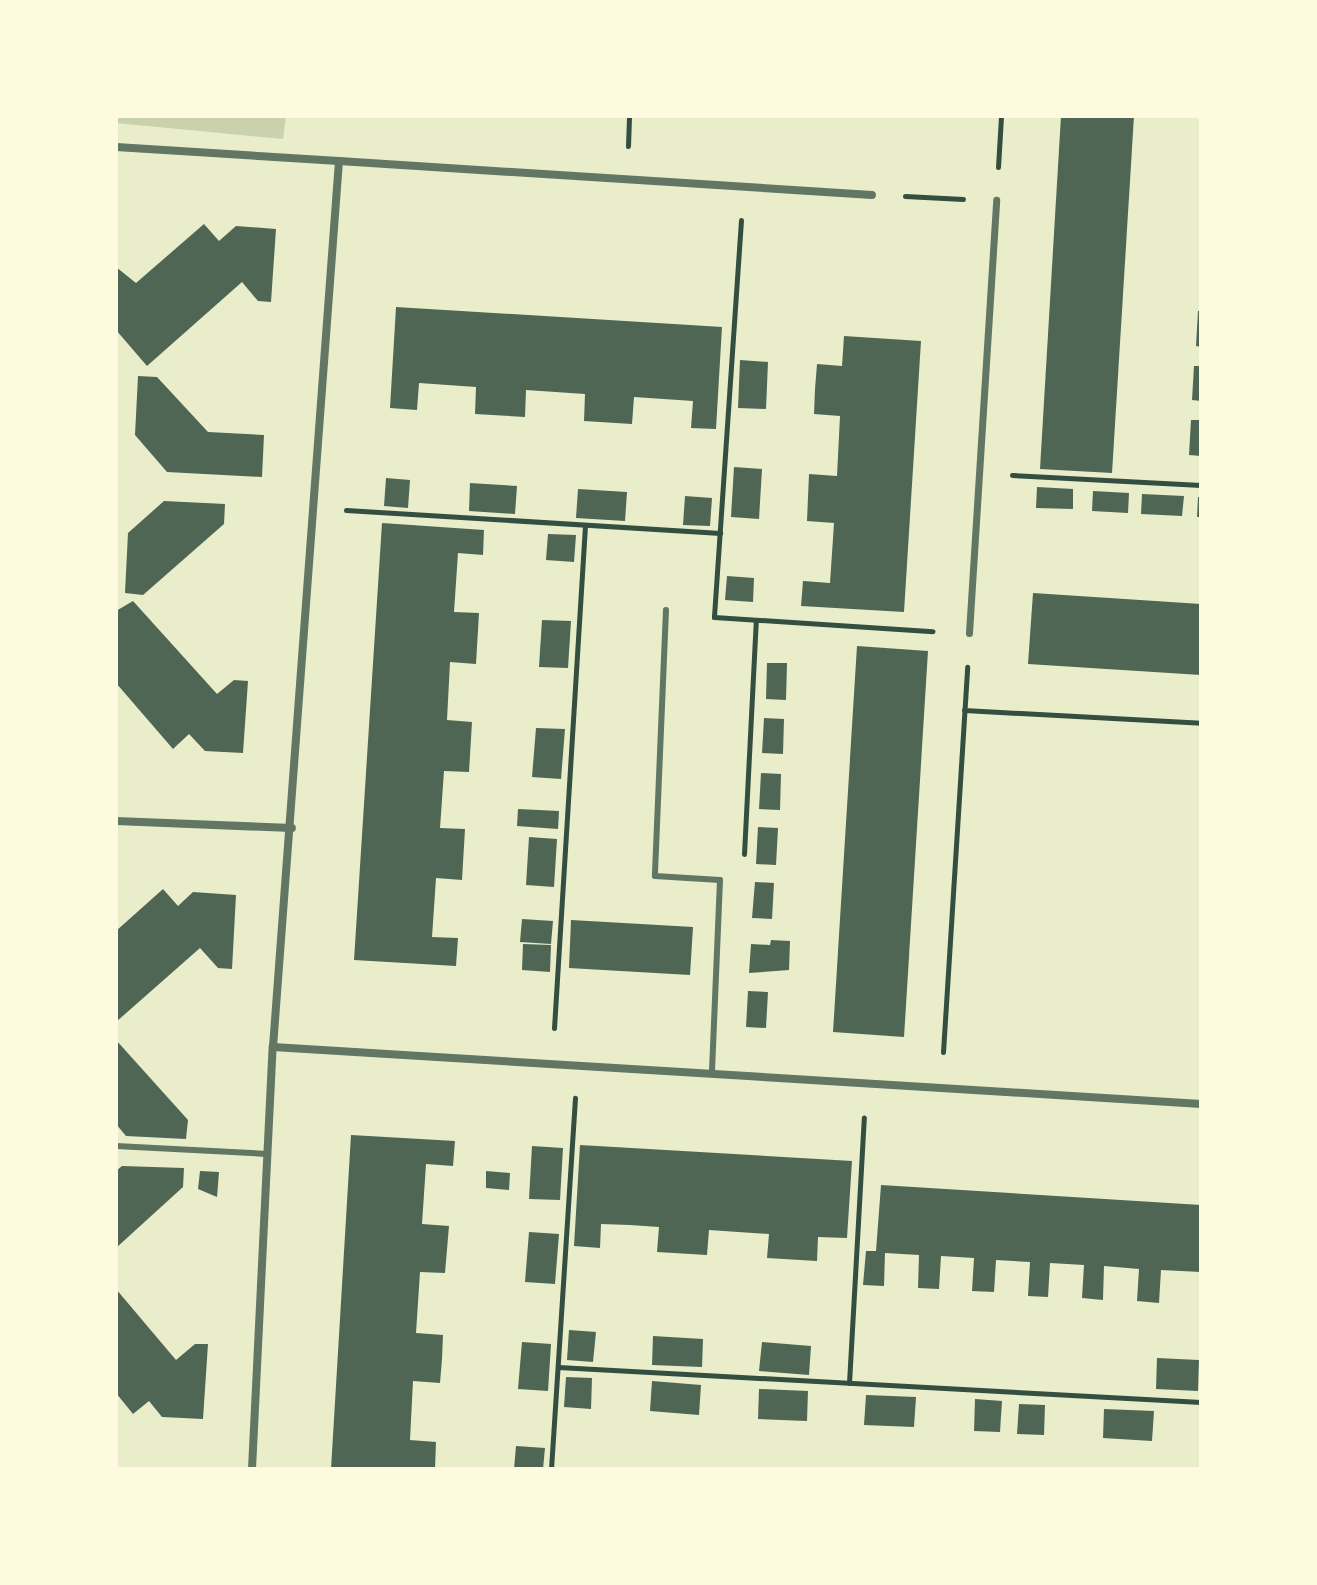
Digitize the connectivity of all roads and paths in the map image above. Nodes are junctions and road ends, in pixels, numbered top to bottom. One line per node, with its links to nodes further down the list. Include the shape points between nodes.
1 (1001, 116): 6 (path)
2 (116, 147): 3 (street)
3 (339, 161): 4 (street); 9 (street)
4 (744, 187): 5 (street); 11 (path)
5 (872, 195): 6 (path)
6 (996, 200): 7 (street)
7 (979, 473): 8 (path); 14 (street)
8 (1201, 485)
9 (316, 507): 10 (path); 18 (street)
10 (585, 526): 11 (path); 21 (path)
11 (720, 533): 13 (path, via 714,617)
12 (666, 610): 23 (lane, via 655,876 720,880)
13 (756, 620): 14 (path); 19 (path)
14 (969, 633): 15 (path)
15 (964, 710): 16 (path); 25 (path)
16 (1201, 723)
17 (116, 821): 18 (street)
18 (292, 828): 20 (street)
19 (743, 871)
20 (273, 1047): 21 (street); 28 (street)
21 (551, 1064): 22 (street)
22 (577, 1065): 23 (street); 29 (path)
23 (712, 1074): 24 (street)
24 (866, 1084): 25 (street); 30 (path)
25 (941, 1089): 26 (street)
26 (1201, 1104)
27 (116, 1146): 28 (lane)
28 (267, 1154): 32 (street)
29 (558, 1367): 30 (path); 33 (path)
30 (849, 1383): 31 (path)
31 (1201, 1402)
32 (252, 1469)
33 (551, 1469)

